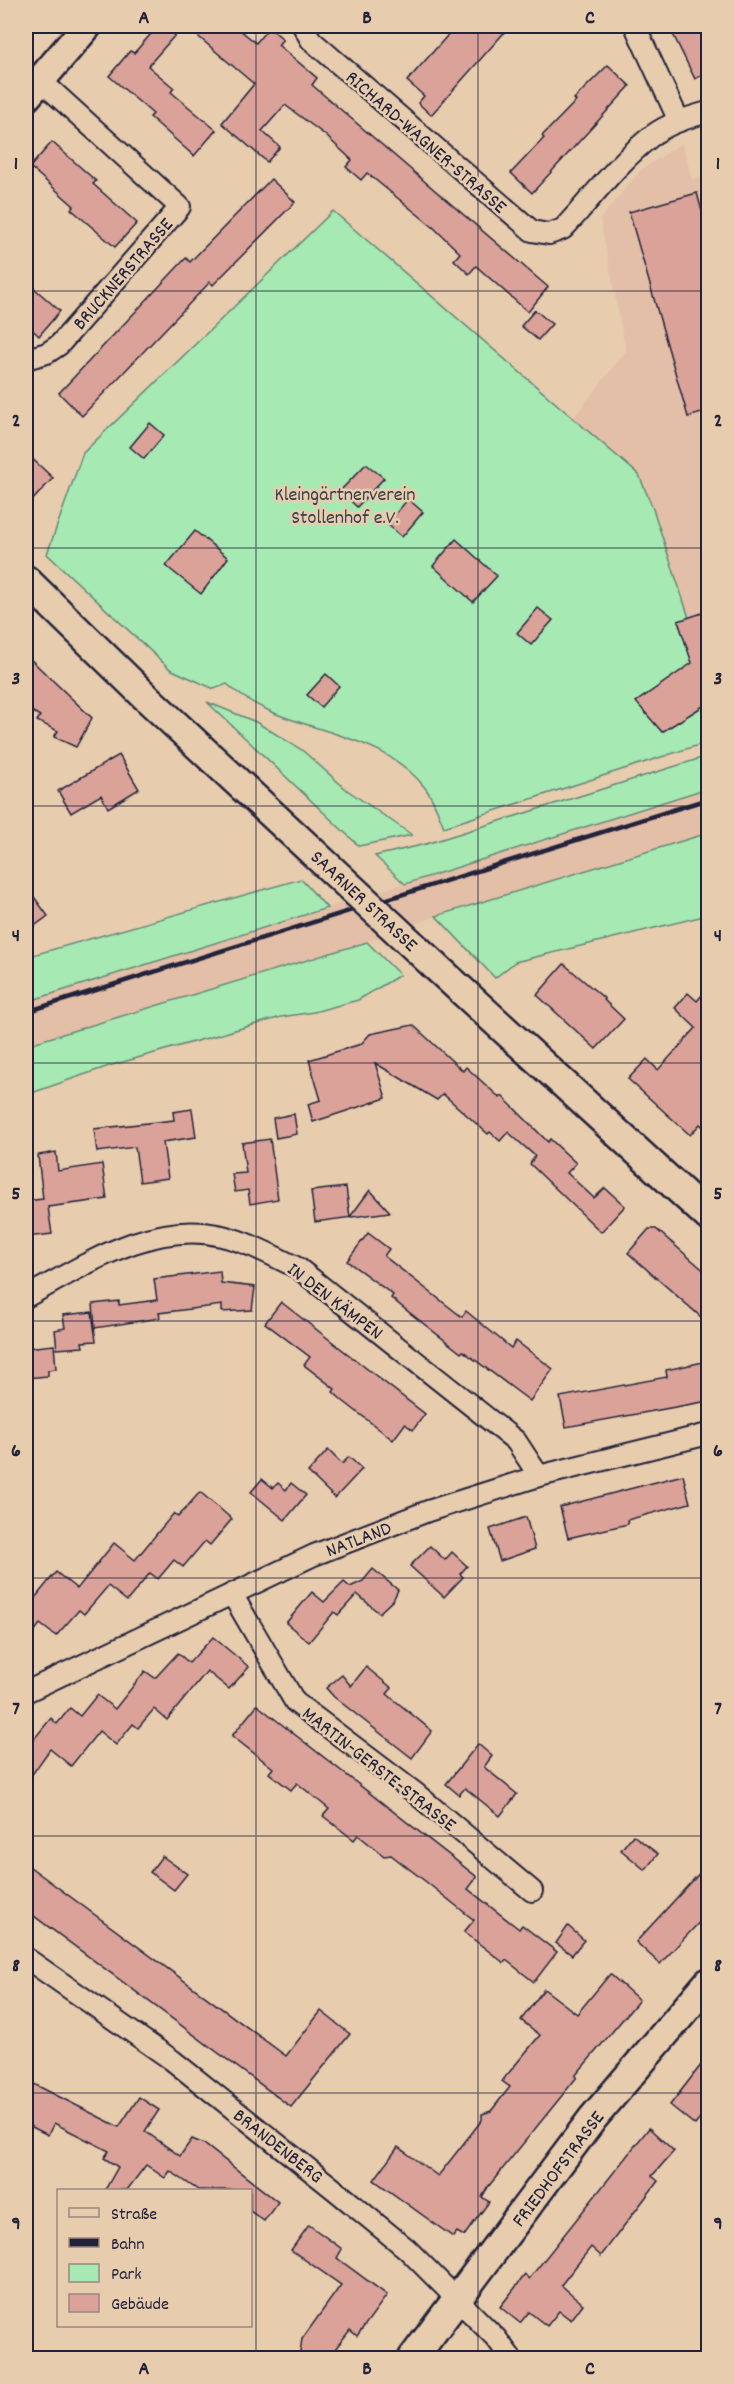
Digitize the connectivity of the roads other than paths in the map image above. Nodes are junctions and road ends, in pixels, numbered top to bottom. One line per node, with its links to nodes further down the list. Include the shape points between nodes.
1 (87, 26): 4 (main road)
2 (303, 26): 6 (street, RICHARD-WAGNER-STRASSE, via 311,40 532,231 549,234 563,229 628,157 654,134)
3 (635, 26): 6 (street)
4 (33, 88): 7 (street, BRUCKNERSTRASSE, via 180,207 59,345 48,353)
5 (708, 112): 6 (street)
6 (679, 121)
7 (26, 359)
8 (26, 580): 9 (main road, SAARNER STRASSE, bridge, via 148,699)
9 (708, 1216)
10 (26, 1297): 12 (street, IN DEN KÄMPEN, via 111,1252 152,1236 221,1235 298,1268 516,1441)
11 (708, 1434): 12 (street, NATLAND)
12 (539, 1476): 13 (street, NATLAND, via 428,1511 314,1555)
13 (232, 1594): 14 (street, NATLAND); 15 (street, MARTIN-GERSTE-STRASSE, via 295,1702 414,1792)
14 (26, 1692)
15 (532, 1891)
16 (26, 1958): 18 (street, BRANDENBERG, via 172,2060 407,2249)
17 (708, 1983): 18 (main road, FRIEDHOFSTRASSE, via 593,2118)
18 (456, 2300): 19 (main road, FRIEDHOFSTRASSE); 20 (street, BRANDENBERG)
19 (412, 2358)
20 (511, 2358)

